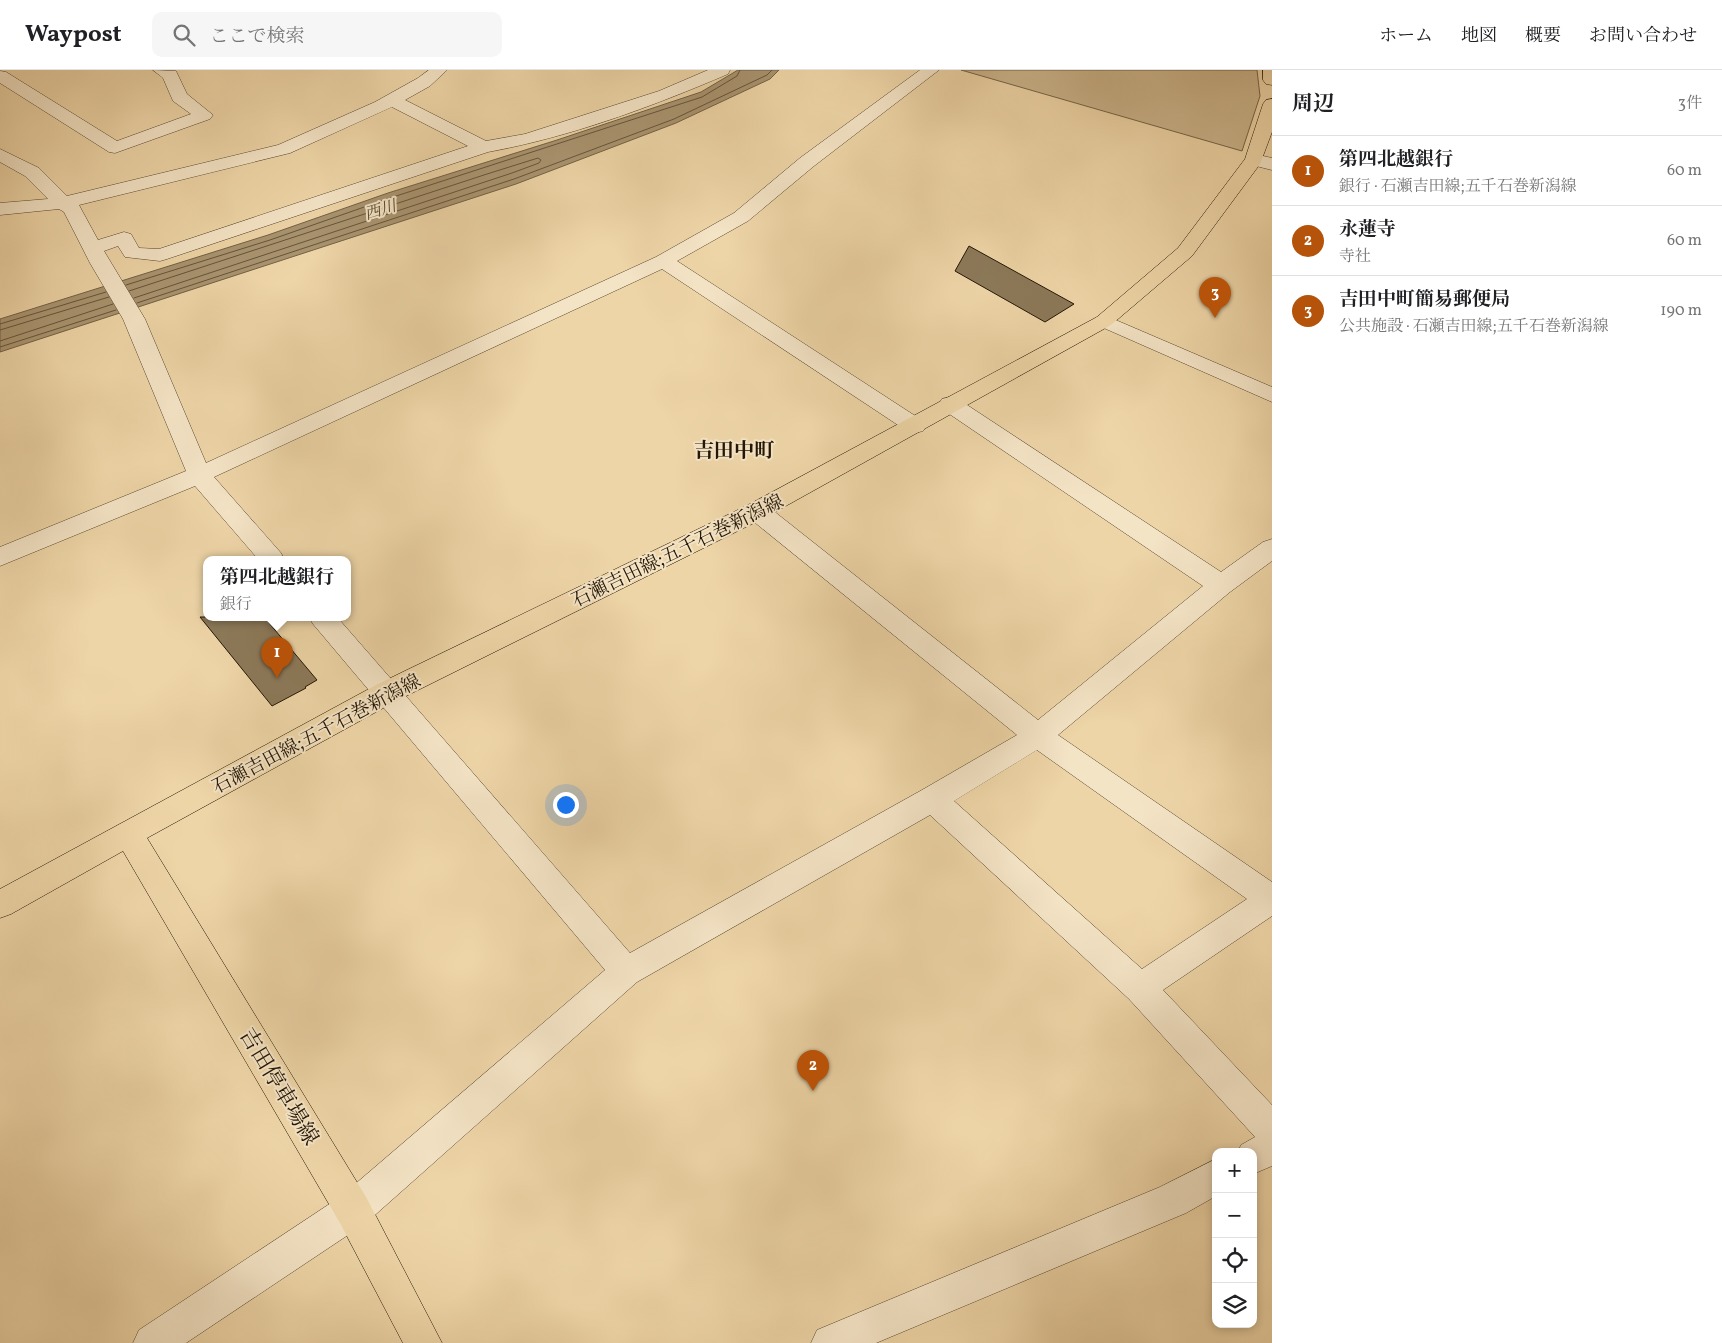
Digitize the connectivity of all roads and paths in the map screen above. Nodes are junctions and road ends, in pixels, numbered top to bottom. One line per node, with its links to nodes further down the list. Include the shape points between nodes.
1 (161, 70): 6 (street, via 170,75 178,97 204,115 114,148)
2 (439, 70): 8 (street)
3 (722, 70): 10 (street, via 656,98 528,139)
4 (932, 70): 16 (street, via 807,162 741,217)
5 (1271, 70): 7 (main road)
6 (0, 76)
7 (1272, 80)
8 (392, 100): 10 (street); 13 (street, via 284,149)
9 (1272, 104): 12 (main road, 石瀬吉田線;五千石巻新潟線)
10 (484, 147): 15 (street, via 160,255 132,253 124,238)
11 (0, 154): 13 (street, via 32,172)
12 (1263, 162): 17 (main road, 石瀬吉田線;五千石巻新潟線, via 1185,252)
13 (63, 203): 14 (street); 15 (street, via 72,209)
14 (0, 209)
15 (96, 256): 21 (street, via 134,319)
16 (663, 261): 20 (street); 21 (street)
17 (1104, 321): 18 (street); 19 (main road, 石瀬吉田線;五千石巻新潟線)
18 (1272, 395)
19 (950, 404): 20 (main road, 石瀬吉田線;五千石巻新潟線); 26 (street)
20 (915, 426): 22 (main road, 石瀬吉田線;五千石巻新潟線)
21 (199, 475): 24 (street); 25 (street)
22 (757, 511): 28 (main road, 石瀬吉田線;五千石巻新潟線); 29 (street)
23 (1272, 548): 26 (street)
24 (269, 556)
25 (0, 557)
26 (1221, 585): 29 (street)
27 (326, 621): 28 (street)
28 (388, 692): 31 (main road, 石瀬吉田線;五千石巻新潟線); 34 (street)
29 (1038, 736): 30 (street); 32 (street)
30 (932, 799): 34 (street); 35 (street)
31 (129, 834): 33 (main road, 石瀬吉田線;五千石巻新潟線); 40 (main road, 吉田停車場線)
32 (1272, 899): 35 (street)
33 (0, 904)
34 (626, 972): 40 (street)
35 (1140, 988): 36 (street)
36 (1272, 1130)
37 (1272, 1147): 38 (street)
38 (1257, 1155)
39 (1212, 1179): 43 (street, via 1173,1200)
40 (353, 1210): 41 (street); 42 (main road, 吉田停車場線)
41 (152, 1343)
42 (423, 1343)
43 (830, 1343)

